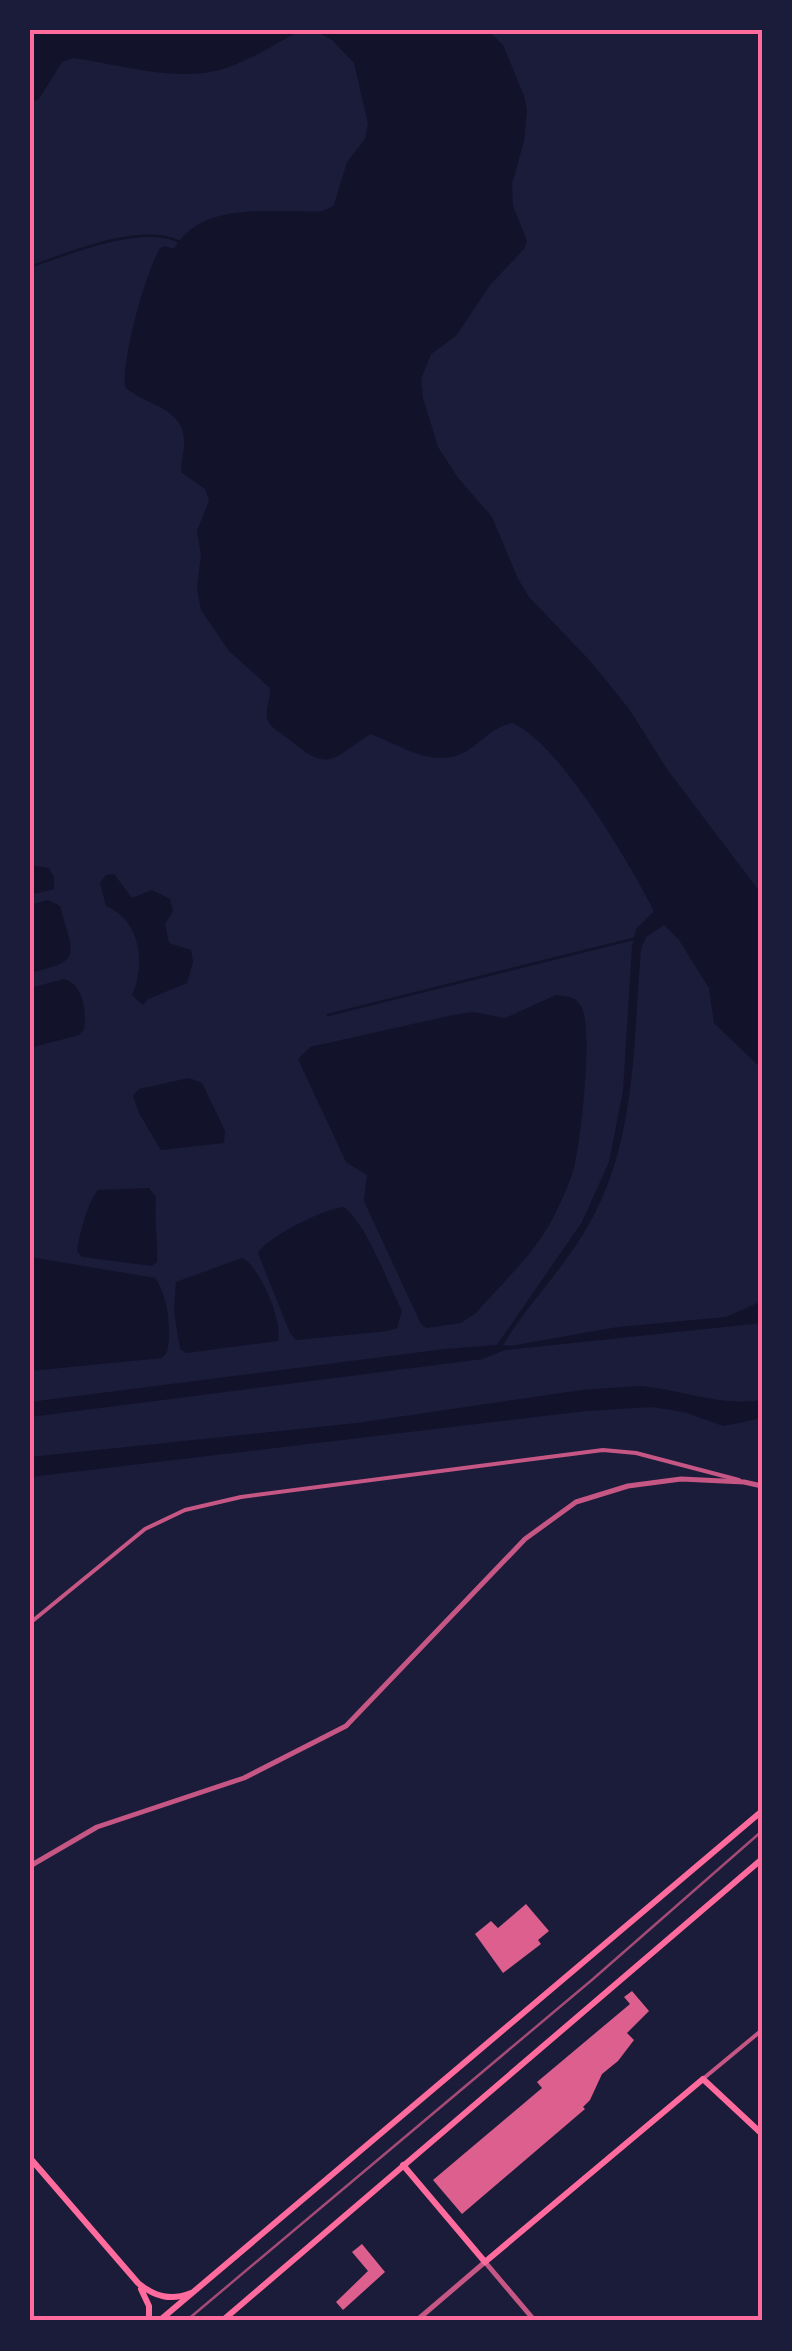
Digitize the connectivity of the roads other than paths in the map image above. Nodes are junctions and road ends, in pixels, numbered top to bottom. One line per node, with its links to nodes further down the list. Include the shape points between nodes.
1 (744, 1482): 2 (street); 3 (street, via 603,1450 241,1497 154,1524); 6 (street, via 654,1482 576,1502 525,1540 346,1726 244,1778 96,1827)
2 (762, 1486)
3 (30, 1623)
4 (762, 1811): 14 (main road)
5 (762, 1859): 11 (main road)
6 (30, 1866)
7 (762, 2030): 8 (street)
8 (703, 2079): 9 (main road); 12 (main road)
9 (762, 2134)
10 (30, 2158): 13 (main road)
11 (403, 2164): 12 (main road); 17 (main road)
12 (485, 2262): 18 (street); 19 (street)
13 (138, 2284): 14 (main road, via 171,2298); 15 (main road)
14 (194, 2291): 16 (main road)
15 (148, 2321)
16 (159, 2321)
17 (222, 2321)
18 (416, 2321)
19 (535, 2321)

